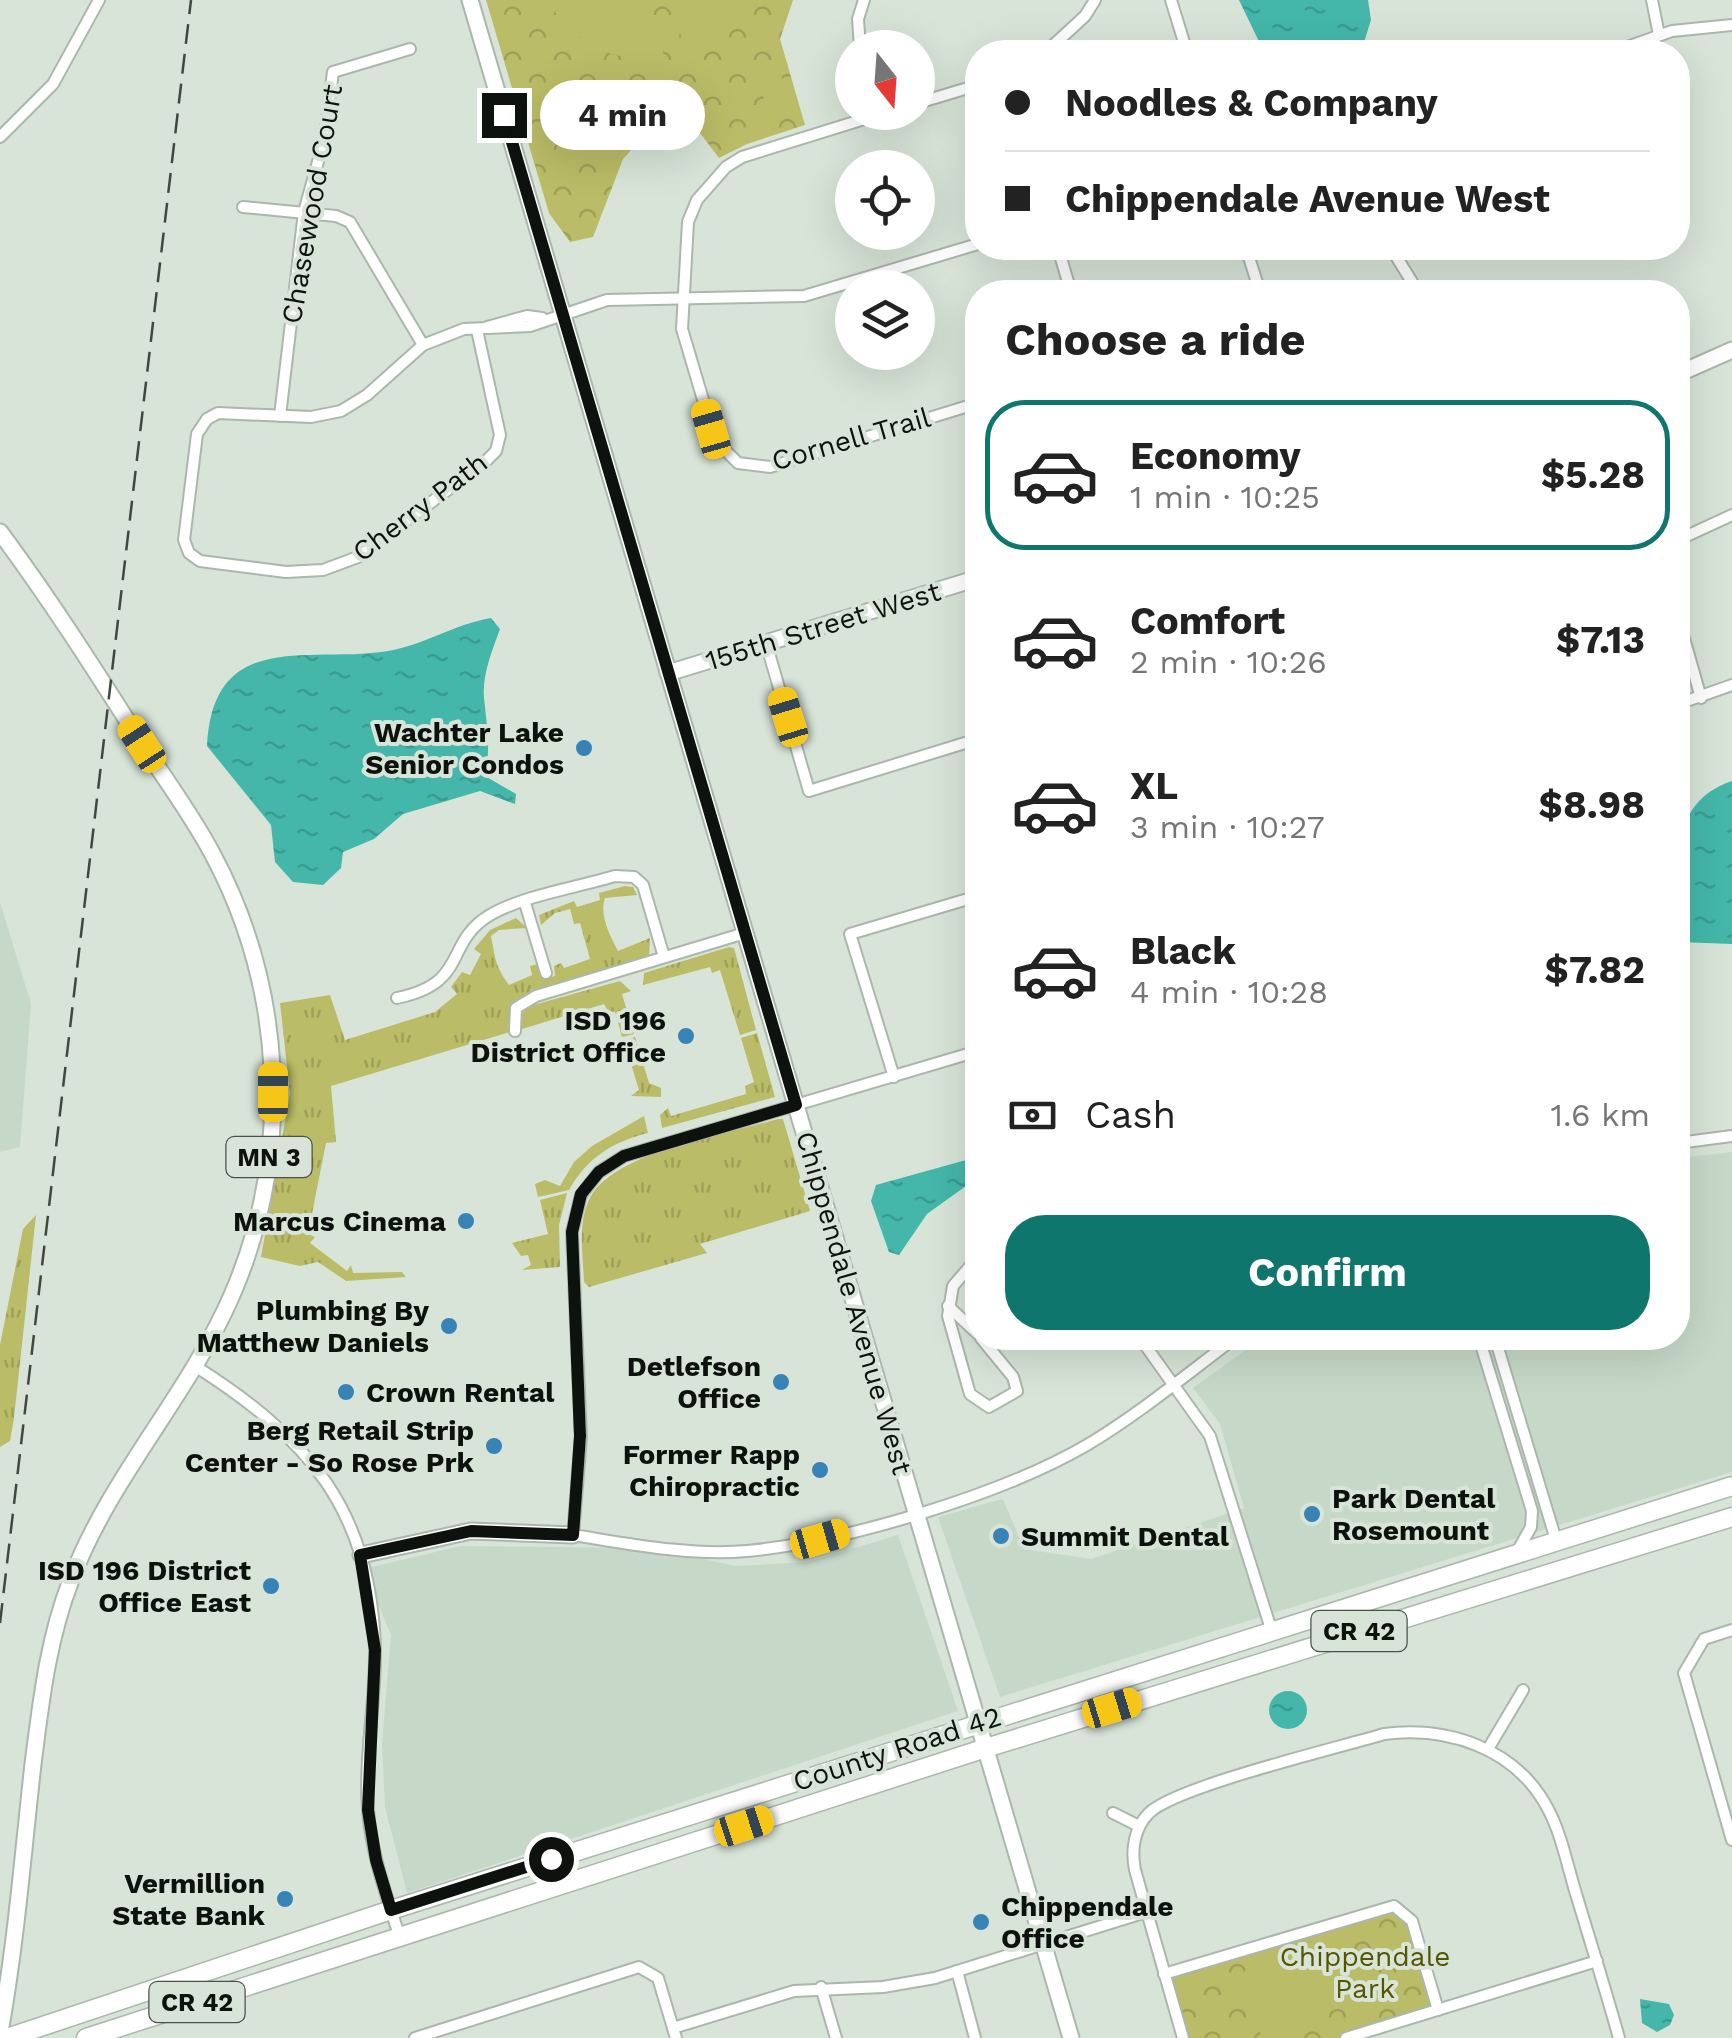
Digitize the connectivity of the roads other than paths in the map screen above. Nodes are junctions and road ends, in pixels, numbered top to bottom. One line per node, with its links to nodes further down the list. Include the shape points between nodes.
1 (100, 0): 17 (street, via 53,84)
2 (470, 0): 22 (street, Chippendale Avenue West)
3 (864, 0): 8 (street)
4 (1095, 0): 10 (street)
5 (1171, 0): 11 (street)
6 (1652, 0): 9 (street)
7 (1732, 25): 9 (street)
8 (859, 30)
9 (1660, 35): 12 (street)
10 (1059, 40)
11 (1183, 40)
12 (1646, 40)
13 (410, 49): 19 (street, Chasewood Court, via 333,72)
14 (965, 89): 15 (street)
15 (935, 98)
16 (835, 128): 21 (street, Cornell Trail, via 726,166 688,222)
17 (0, 137)
18 (243, 206): 19 (street)
19 (304, 212): 24 (street, via 336,216 356,227); 28 (street, Chasewood Court)
20 (965, 248): 21 (street, via 804,296)
21 (682, 298): 22 (street, via 608,300); 27 (street, Cornell Trail, via 683,338 715,440 738,463 770,467)
22 (561, 313): 23 (street, via 508,330); 35 (street, Chippendale Avenue West)
23 (476, 330): 24 (street); 28 (street, Cherry Path, via 499,430 496,451 368,550 335,567 286,572 205,562 189,553 184,540 196,440 212,416)
24 (422, 345): 28 (street, via 350,407 321,417)
25 (1732, 350): 26 (street)
26 (1690, 369)
27 (965, 408)
28 (280, 416)
29 (1732, 514): 31 (street)
30 (0, 532): 60 (street, MN 3, via 195,824 257,964 273,1060 262,1205 236,1286)
31 (1690, 534)
32 (965, 582): 33 (street, 155th Street West)
33 (766, 643): 35 (street, 155th Street West); 39 (street, via 809,791)
34 (1690, 658): 37 (street)
35 (668, 673): 42 (street, Chippendale Avenue West)
36 (1732, 685): 37 (street)
37 (1702, 698): 38 (street)
38 (1690, 701)
39 (965, 742)
40 (965, 900): 48 (street, via 850,934)
41 (526, 903): 43 (street, via 615,876 634,877 646,892); 44 (street); 45 (street, via 485,918 444,980)
42 (745, 933): 43 (street); 49 (street, Chippendale Avenue West)
43 (664, 957): 46 (street, via 536,996 516,1008)
44 (546, 973)
45 (397, 998)
46 (516, 1031)
47 (965, 1056): 48 (street)
48 (894, 1077): 49 (street)
49 (796, 1105): 63 (street, Chippendale Avenue West); 65 (street, via 624,1156 581,1194 572,1232 580,1436)
50 (1732, 1136): 51 (street)
51 (1690, 1141)
52 (965, 1269): 53 (street)
53 (948, 1306): 54 (street); 55 (street, via 970,1394 988,1407 1017,1391)
54 (965, 1322)
55 (991, 1350)
56 (1149, 1350): 61 (street)
57 (1219, 1350): 61 (street)
58 (1483, 1350): 67 (street, via 1532,1510)
59 (1499, 1350): 66 (street)
60 (195, 1366): 68 (street, via 296,1440 336,1496); 90 (street, MN 3, via 92,1531 61,1607 45,1671)
61 (1175, 1383): 63 (street, via 1043,1468); 70 (street, via 1210,1436)
62 (1732, 1486): 66 (highway, County Road 42 / CR 42)
63 (916, 1512): 65 (street, via 745,1551 660,1549); 73 (street, Chippendale Avenue West)
64 (1732, 1517): 69 (highway, County Road 42 / CR 42)
65 (573, 1535): 68 (street, via 471,1531)
66 (1556, 1540): 67 (highway, County Road 42 / CR 42); 69 (highway, via 1547,1562 1404,1606)
67 (1517, 1552): 70 (highway, County Road 42 / CR 42)
68 (360, 1555): 81 (street, via 375,1650 368,1810)
69 (1389, 1622): 74 (highway, County Road 42 / CR 42)
70 (1271, 1629): 73 (highway, County Road 42 / CR 42)
71 (1732, 1630): 79 (street, via 1704,1639 1684,1673)
72 (1523, 1690): 75 (street)
73 (978, 1722): 74 (street, Chippendale Avenue West); 77 (highway, County Road 42 / CR 42)
74 (986, 1748): 80 (highway, County Road 42 / CR 42); 84 (street, Chippendale Avenue West)
75 (1488, 1749): 78 (street, via 1447,1734 1384,1734 1179,1796); 85 (street, via 1525,1777 1548,1810)
76 (1113, 1813): 78 (street)
77 (692, 1814): 80 (highway, via 668,1844); 81 (highway, County Road 42 / CR 42)
78 (1139, 1826): 82 (street, via 1132,1857)
79 (1732, 1840)
80 (490, 1906): 83 (highway, County Road 42 / CR 42)
81 (391, 1910): 83 (street); 93 (highway, County Road 42 / CR 42)
82 (1146, 1912): 84 (street); 87 (street)
83 (399, 1936): 94 (highway, County Road 42 / CR 42)
84 (1043, 1944): 86 (street); 98 (street, Chippendale Avenue West)
85 (1597, 1962): 89 (street); 101 (street)
86 (957, 1971): 88 (street, via 902,1986); 97 (street)
87 (1164, 1974): 89 (street, via 1394,1906 1412,1921); 99 (street)
88 (822, 1988): 91 (street, via 772,1996); 96 (street)
89 (1438, 2010): 100 (street)
90 (0, 2032)
91 (675, 2033): 92 (street, via 658,1978 644,1968)
92 (428, 2036): 95 (street)
93 (7, 2038)
94 (86, 2038)
95 (415, 2038)
96 (836, 2038)
97 (975, 2038)
98 (1071, 2038)
99 (1183, 2038)
100 (1346, 2038)
101 (1619, 2038)

